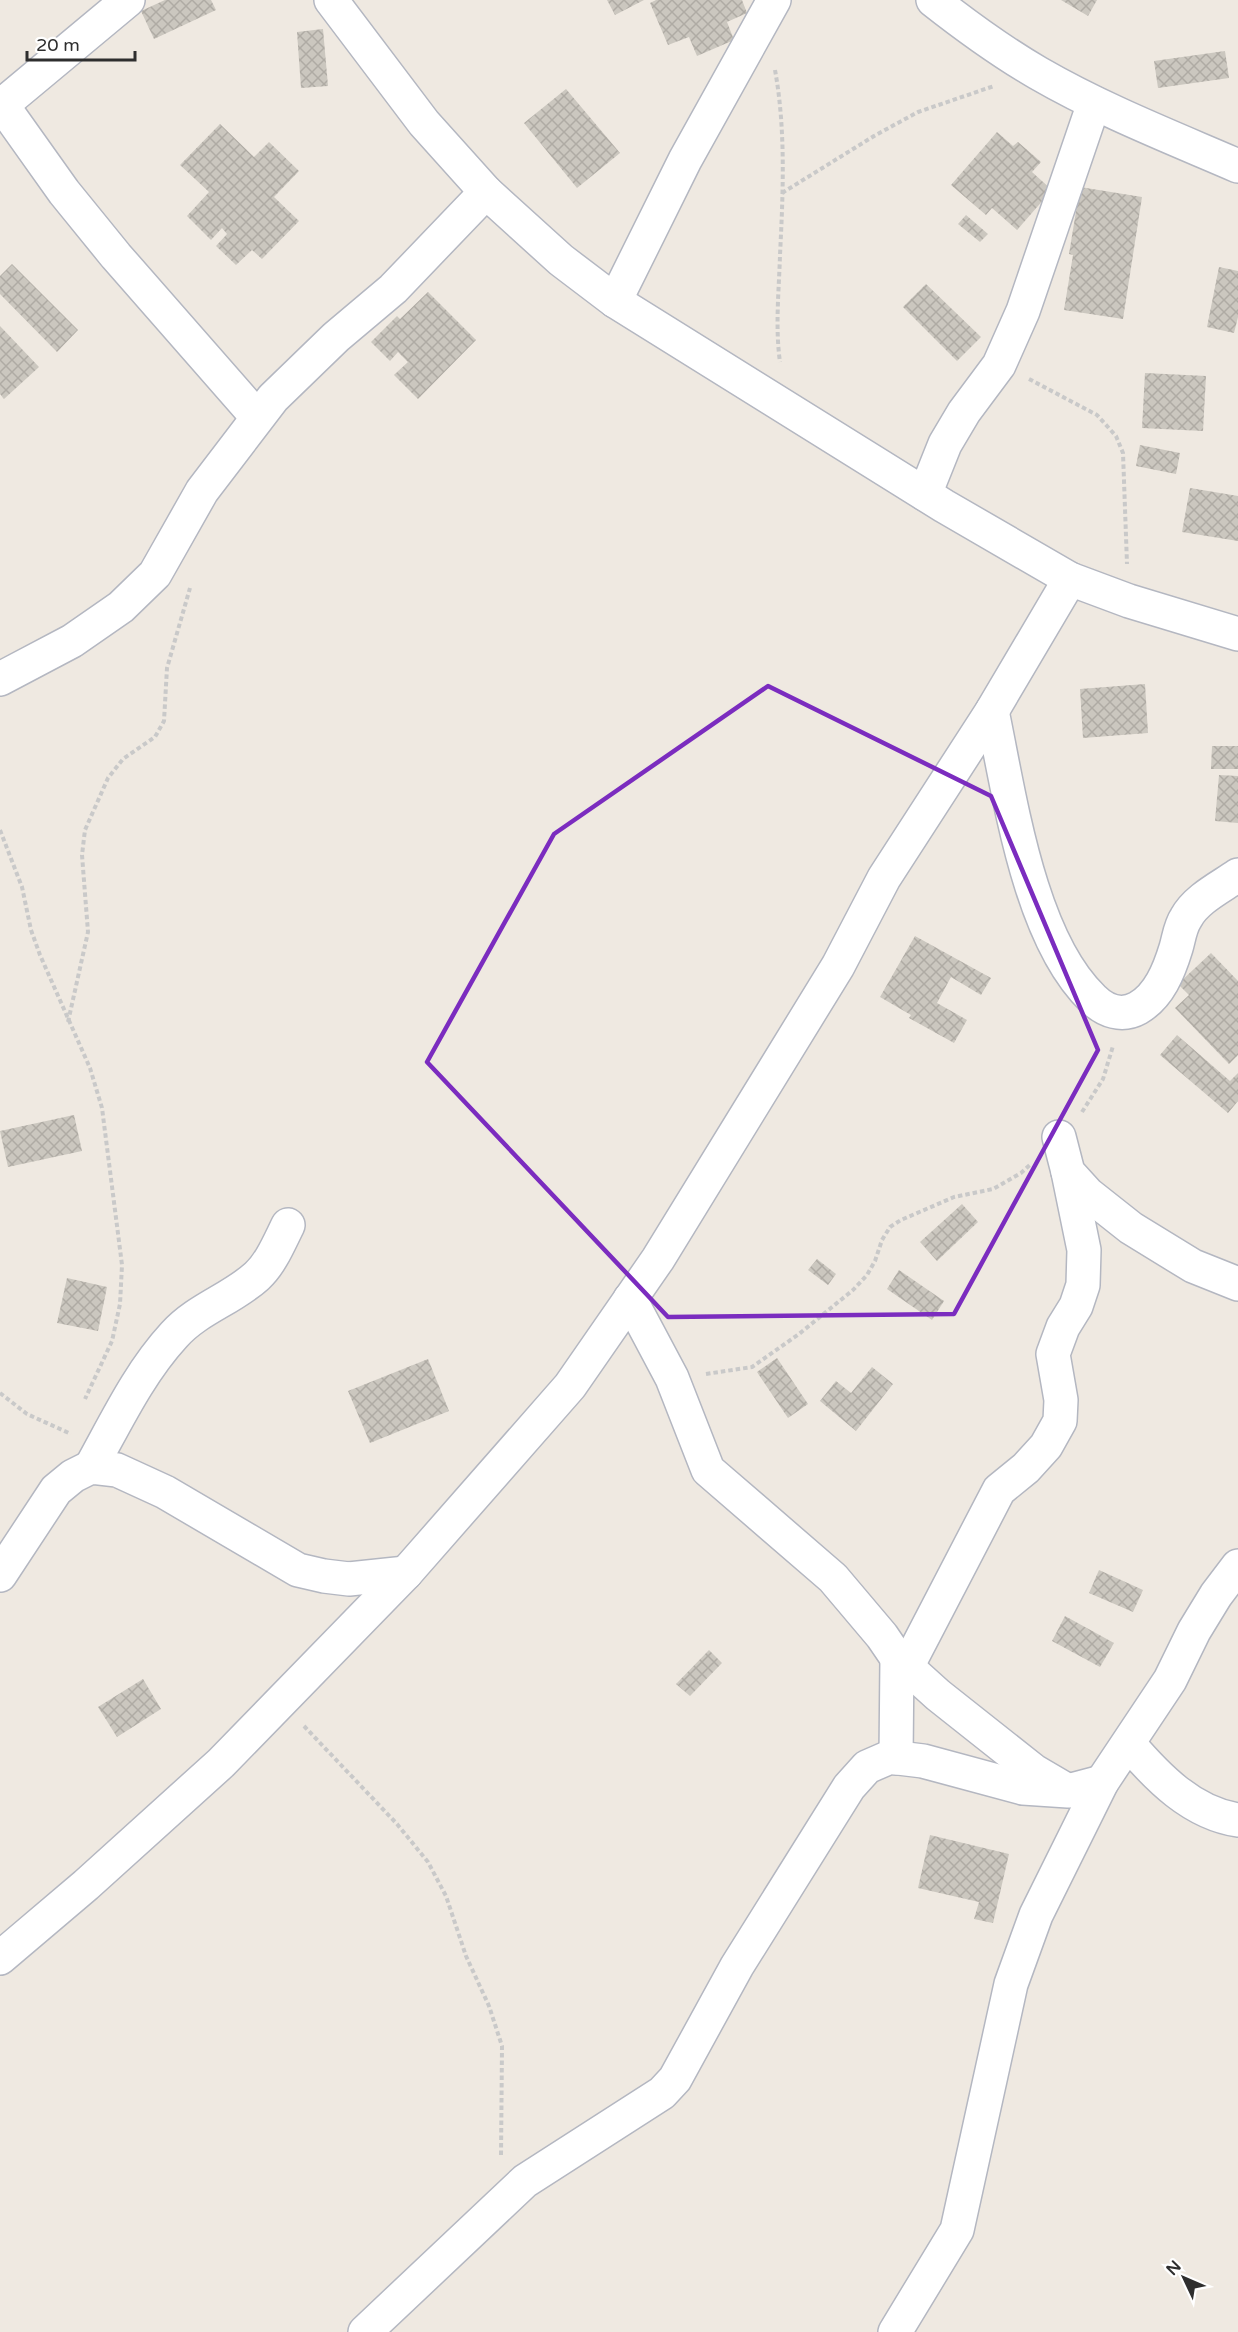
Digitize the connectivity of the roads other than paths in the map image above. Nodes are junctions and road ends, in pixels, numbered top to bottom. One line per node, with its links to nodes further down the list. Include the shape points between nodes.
1 (128, 0): 6 (street)
2 (330, 0): 8 (street, via 424,123)
3 (933, 0): 5 (street, via 1038,73)
4 (767, 12): 9 (street, via 685,160)
5 (1095, 103): 7 (street); 11 (street, via 1023,311 999,365 945,444)
6 (1, 104): 10 (street, via 116,256)
7 (1238, 166)
8 (486, 192): 9 (street, via 561,260); 10 (street, via 393,289 293,377)
9 (615, 301): 11 (street)
10 (257, 417): 14 (street, via 202,491 154,574 121,607 72,641)
11 (925, 494): 12 (street)
12 (1070, 579): 13 (street); 15 (street)
13 (1238, 634)
14 (0, 679)
15 (992, 711): 16 (street, via 1032,886 1058,953 1078,984 1104,1008 1119,1012 1137,1009 1154,996 1168,970 1187,916 1208,895); 21 (street, via 884,878 838,966)
16 (1238, 875)
17 (1059, 1137): 18 (street)
18 (1068, 1172): 20 (street, via 1088,1194 1131,1228 1193,1266); 26 (street, via 1084,1250 1083,1285 1053,1354 1062,1400 1060,1421 1046,1446 999,1490)
19 (288, 1225): 22 (street, via 268,1264 256,1277 176,1333 153,1361)
20 (1238, 1284)
21 (630, 1299): 24 (street, via 570,1386); 26 (street, via 672,1378 708,1470 833,1578)
22 (96, 1457): 24 (street, via 165,1492 298,1570 349,1579); 25 (street, via 56,1490)
23 (1238, 1566): 27 (street, via 1215,1595 1170,1680)
24 (406, 1573): 32 (street, via 220,1763)
25 (0, 1575)
26 (902, 1662): 28 (street); 30 (street, via 1034,1771)
27 (1129, 1744): 29 (street); 31 (street, via 1157,1776 1193,1804)
28 (896, 1758): 30 (street, via 923,1761 1023,1788); 33 (street, via 867,1767 849,1786 737,1966 675,2079 662,2093 525,2181)
29 (1102, 1782): 30 (street); 34 (street, via 1036,1915 1011,1984 957,2230)
30 (1068, 1791)
31 (1238, 1820)
32 (0, 1958)
33 (365, 2332)
34 (895, 2332)

